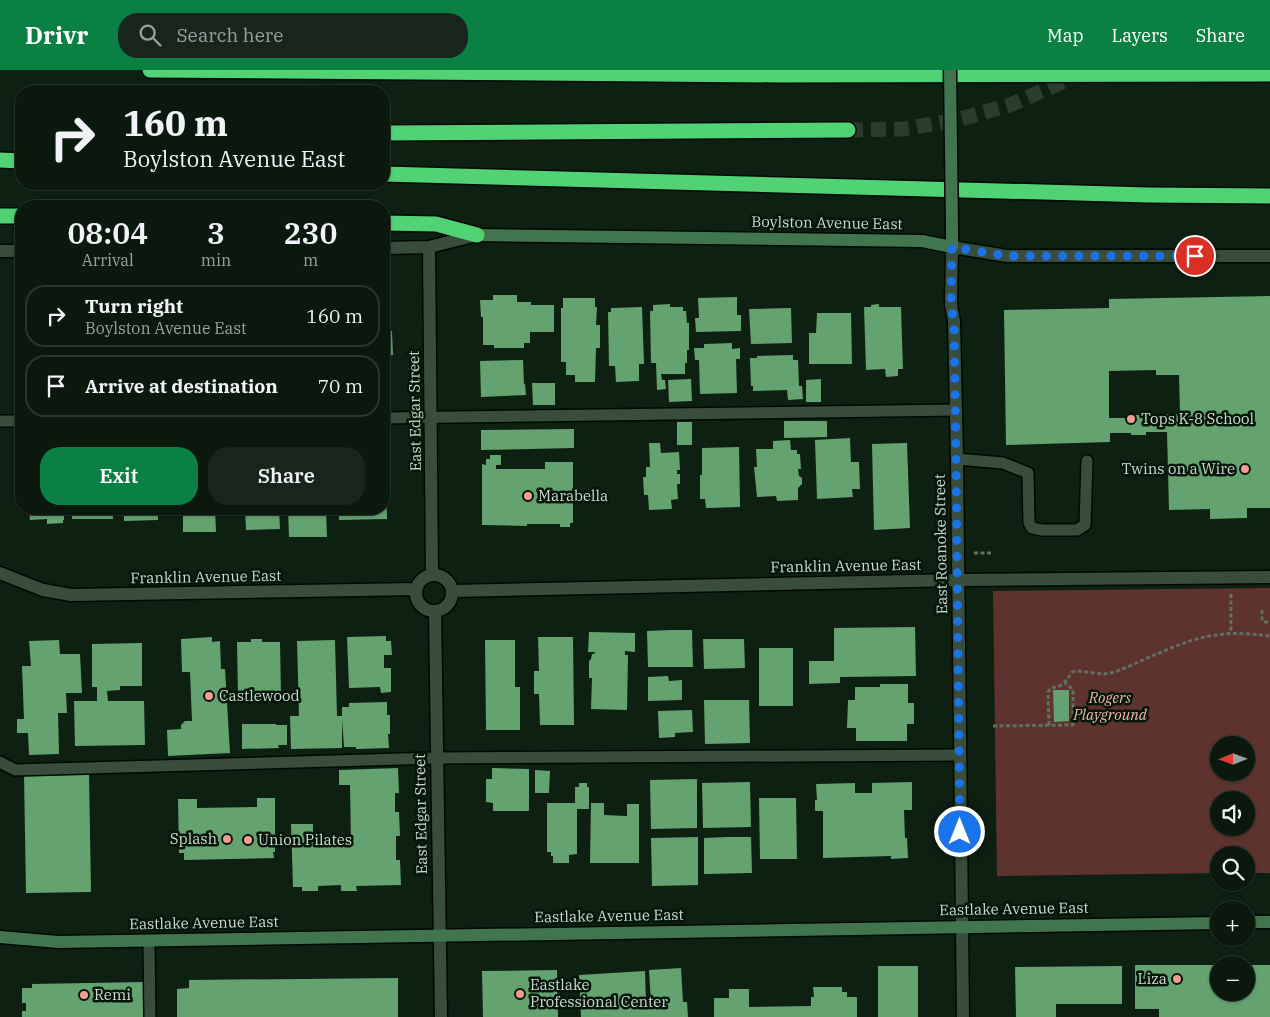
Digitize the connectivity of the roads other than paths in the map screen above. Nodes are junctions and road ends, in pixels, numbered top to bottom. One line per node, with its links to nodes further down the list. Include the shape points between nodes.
1 (150, 70): 3 (highway, via 778,75)
2 (950, 70): 15 (main road, East Roanoke Street, bridge)
3 (1270, 74)
4 (848, 130): 5 (highway)
5 (390, 133)
6 (0, 160): 7 (highway)
7 (15, 161)
8 (390, 174): 9 (highway)
9 (1270, 196)
10 (0, 216): 11 (highway)
11 (15, 216)
12 (390, 223): 13 (highway, via 436,224)
13 (477, 235): 14 (street, Boylston Avenue East); 15 (main road, Boylston Avenue East, via 922,241)
14 (429, 247): 16 (street, Boylston Avenue East); 22 (street, East Edgar Street)
15 (952, 247): 19 (street, Boylston Avenue East, via 1007,256); 20 (street, East Roanoke Street)
16 (390, 248)
17 (0, 251): 18 (street)
18 (15, 251)
19 (1270, 256)
20 (956, 410): 22 (lane); 25 (street, East Roanoke Street)
21 (390, 418): 22 (lane)
22 (431, 418): 28 (street, East Edgar Street)
23 (0, 421): 24 (lane)
24 (15, 421)
25 (956, 458): 26 (lane, via 1004,463 1028,473 1029,523 1032,528 1042,530 1077,530 1085,525); 30 (street, East Roanoke Street)
26 (1087, 461)
27 (0, 573): 31 (street, Franklin Avenue East, via 42,590 71,595)
28 (432, 575): 31 (street, via 420,581); 32 (street, via 442,576)
29 (1270, 577): 30 (street, Franklin Avenue East)
30 (958, 580): 32 (street, Franklin Avenue East); 34 (street, East Roanoke Street)
31 (416, 589): 33 (street, via 418,602)
32 (452, 590): 33 (street, via 449,603)
33 (434, 611): 35 (street, East Edgar Street)
34 (960, 755): 35 (lane); 40 (street, East Roanoke Street)
35 (436, 758): 36 (lane, via 15,770); 41 (street, East Edgar Street)
36 (0, 762)
37 (1210, 922): 40 (main road, Eastlake Avenue East)
38 (1255, 922): 39 (main road)
39 (1270, 922)
40 (961, 926): 41 (main road, Eastlake Avenue East); 46 (street, East Roanoke Street)
41 (439, 936): 43 (main road, Eastlake Avenue East); 45 (street, East Edgar Street)
42 (0, 937): 43 (main road, Eastlake Avenue East, via 58,942)
43 (149, 940): 44 (lane)
44 (150, 1017)
45 (440, 1017)
46 (963, 1017)

